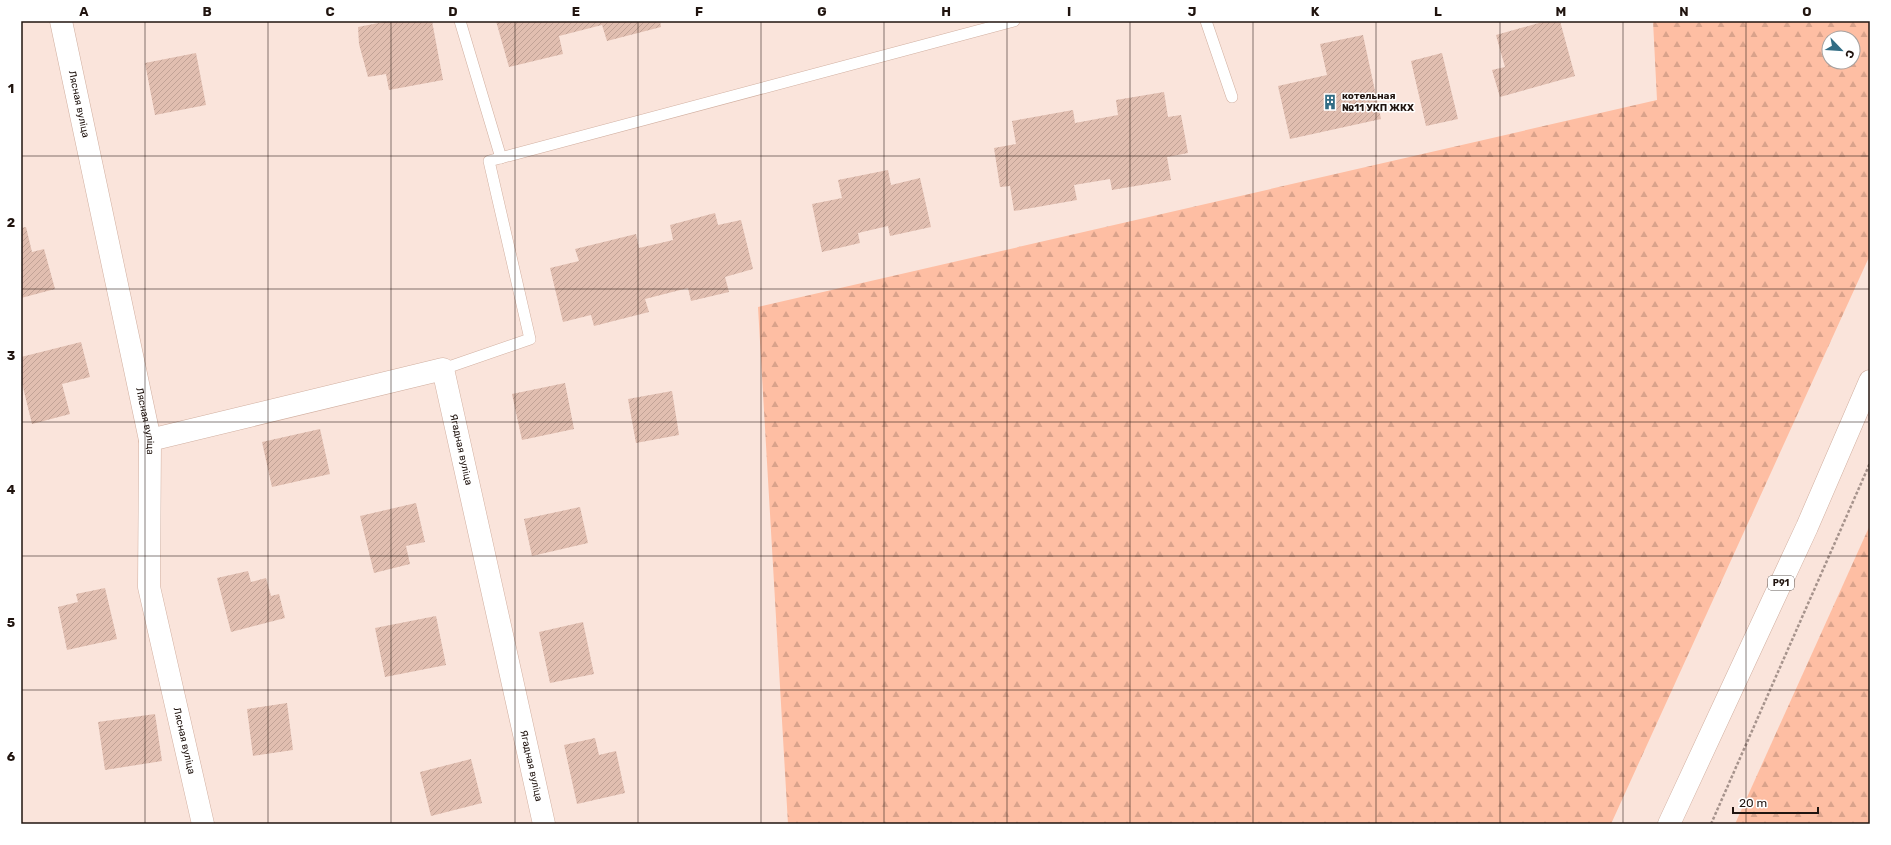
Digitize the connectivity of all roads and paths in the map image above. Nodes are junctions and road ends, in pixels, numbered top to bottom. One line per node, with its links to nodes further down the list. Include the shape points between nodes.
1 (61, 21): 9 (street, Лясная вуліца)
2 (460, 21): 6 (lane)
3 (1014, 21): 6 (lane)
4 (1206, 21): 5 (lane)
5 (1232, 97)
6 (502, 158): 7 (lane, via 489,162 530,339)
7 (443, 369): 9 (street); 12 (street, Ягадная вуліца)
8 (1870, 381): 13 (street, Р91, via 1807,527)
9 (150, 440): 11 (street, Лясная вуліца, via 149,587)
10 (1870, 463): 14 (path)
11 (203, 824)
12 (544, 824)
13 (1669, 824)
14 (1711, 824)

